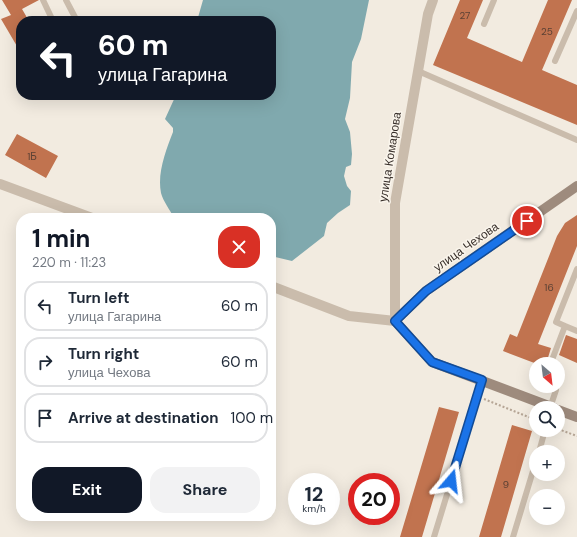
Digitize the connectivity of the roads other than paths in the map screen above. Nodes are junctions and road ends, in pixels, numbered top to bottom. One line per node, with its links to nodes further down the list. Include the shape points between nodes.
1 (43, 0): 6 (lane)
2 (66, 0): 7 (lane)
3 (433, 0): 10 (street, улица Комарова)
4 (494, 0): 8 (lane)
5 (577, 11): 9 (lane)
6 (51, 16)
7 (74, 16)
8 (484, 24)
9 (555, 61)
10 (418, 70): 11 (lane); 17 (street, улица Комарова, via 395,203)
11 (577, 140)
12 (0, 184): 14 (street)
13 (577, 186): 17 (main road, улица Чехова, via 426,291)
14 (78, 213)
15 (577, 269): 18 (lane, via 556,322)
16 (276, 288): 17 (street, via 349,316)
17 (395, 321): 21 (main road, via 432,362)
18 (565, 326): 19 (lane); 20 (lane)
19 (577, 331)
20 (553, 357)
21 (482, 380): 22 (main road); 26 (lane)
22 (535, 401)
23 (565, 412): 24 (main road)
24 (577, 417)
25 (530, 481): 27 (lane)
26 (434, 537)
27 (513, 537)

